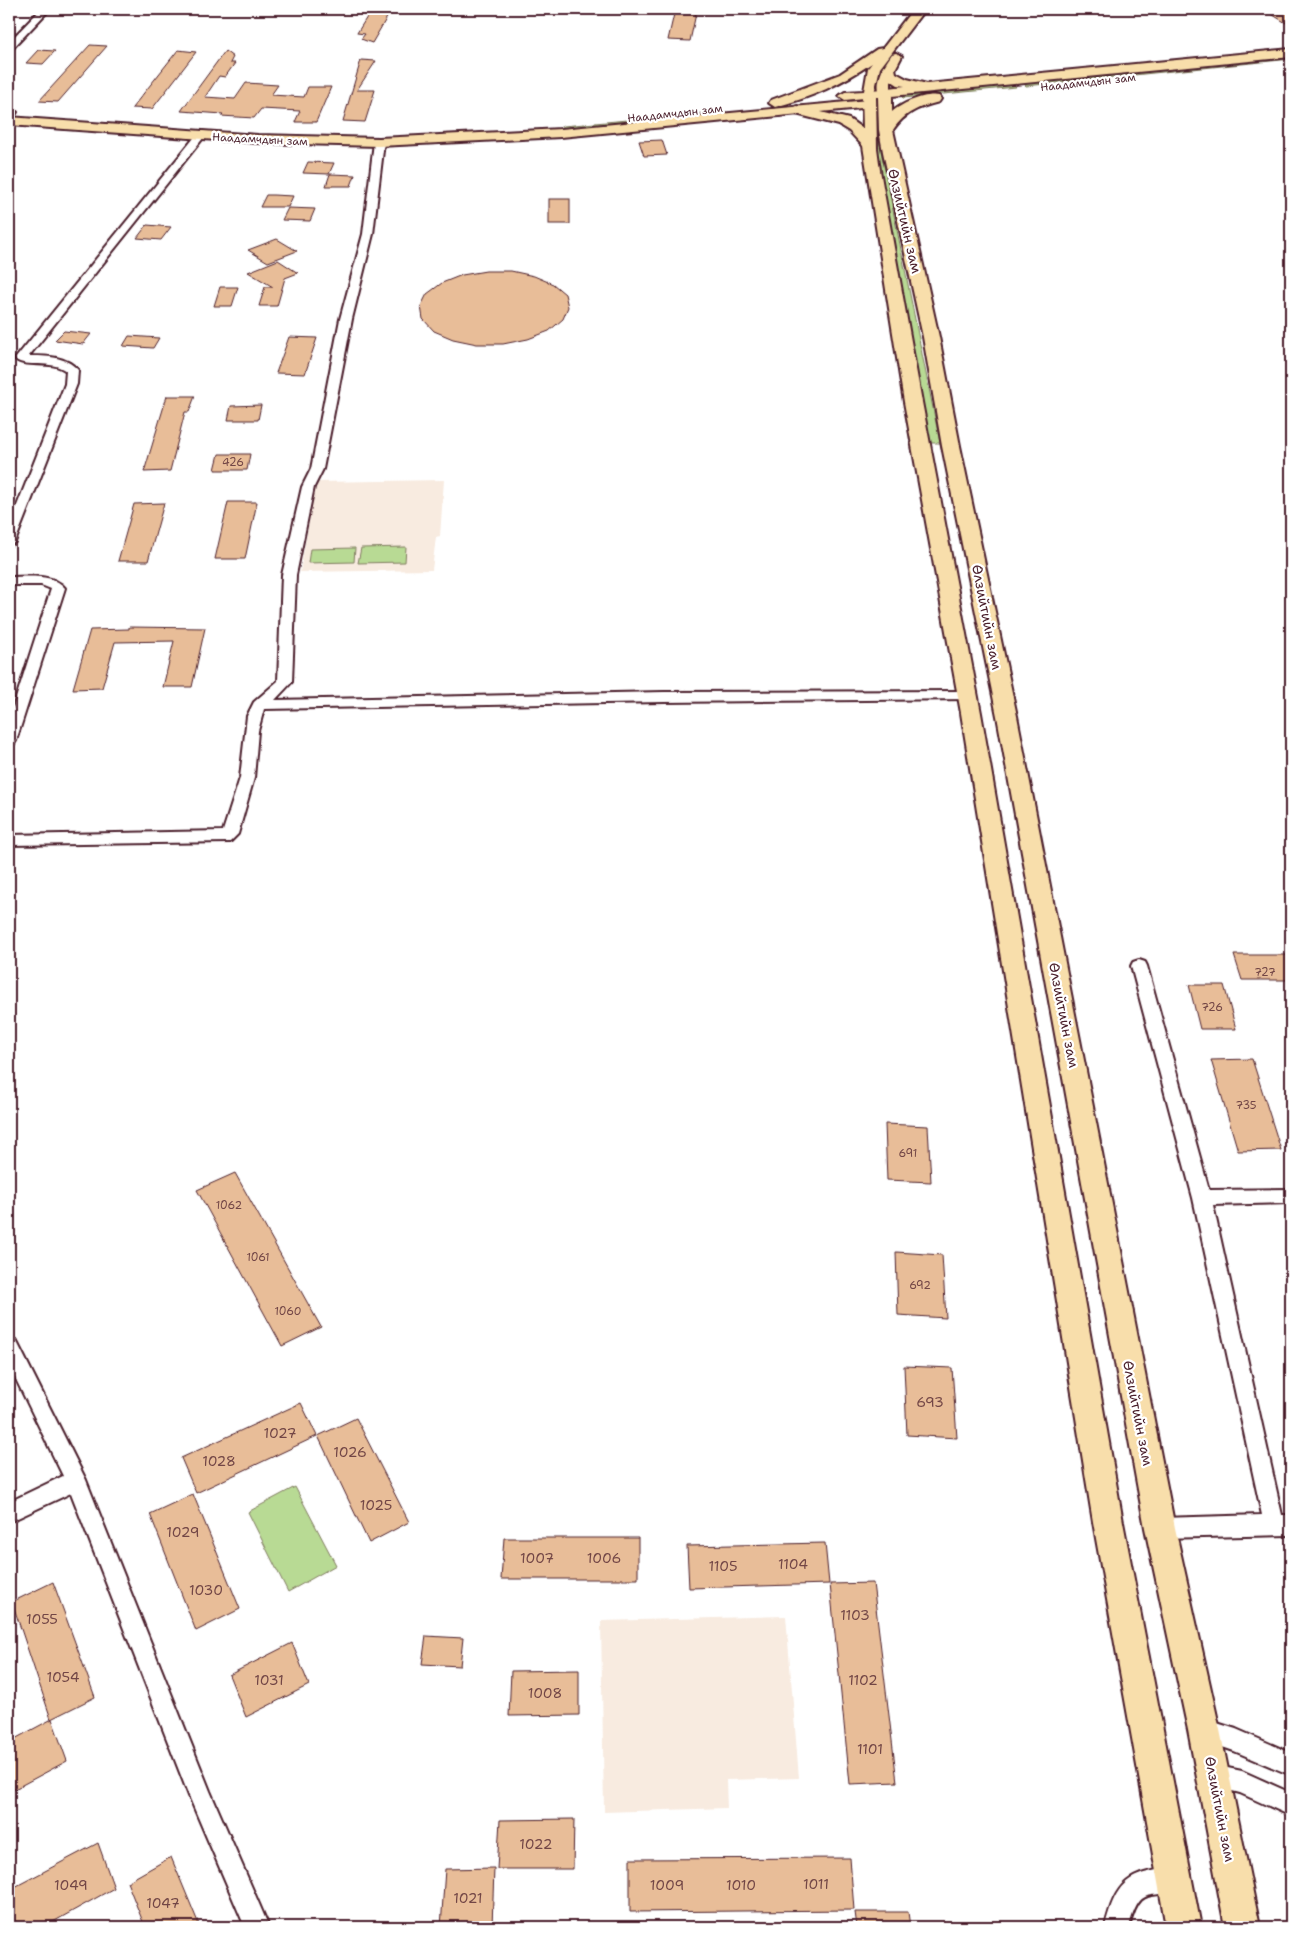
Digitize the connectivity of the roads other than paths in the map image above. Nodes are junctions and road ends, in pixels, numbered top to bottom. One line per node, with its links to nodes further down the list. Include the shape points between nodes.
1 (46, 9): 5 (street)
2 (919, 9): 4 (main road)
3 (930, 9): 8 (main road)
4 (892, 44): 12 (main road, via 874,68); 13 (main road, via 844,77)
5 (9, 47)
6 (1291, 53): 9 (highway, Наадамчдын зам)
7 (1291, 62): 9 (highway, Наадамчдын зам)
8 (889, 67): 10 (highway, via 890,75 895,79); 11 (main road)
9 (1017, 85): 10 (highway, Наадамчдын зам)
10 (936, 93): 11 (highway, Наадамчдын зам); 19 (highway, via 895,115)
11 (884, 98): 12 (highway, Наадамчдын зам); 19 (highway, Өлзийтийн зам)
12 (868, 99): 13 (main road, Наадамчдын зам); 14 (main road, Наадамчдын зам); 22 (highway, Өлзийтийн зам)
13 (775, 102): 16 (main road, Наадамчдын зам)
14 (797, 110): 16 (main road, Наадамчдын зам); 22 (highway, via 844,122)
15 (9, 112): 17 (street, via 12,112)
16 (708, 114): 21 (main road, Наадамчдын зам, via 561,133)
17 (9, 117)
18 (9, 121): 20 (main road, Наадамчдын зам)
19 (886, 130): 30 (highway, Өлзийтийн зам, via 931,337)
20 (201, 136): 21 (main road, Наадамчдын зам); 23 (street, via 21,358 58,362 72,370 70,384)
21 (379, 142): 26 (street, via 368,234 346,319 317,469 308,487 289,575 285,682)
22 (870, 145): 25 (highway, Өлзийтийн зам, via 913,402)
23 (9, 542)
24 (9, 581): 27 (street, via 40,581 58,588)
25 (968, 696): 26 (street, via 654,697); 29 (highway, Өлзийтийн зам)
26 (259, 705): 28 (street, via 251,731 247,778 234,824 225,838)
27 (9, 741)
28 (9, 840)
29 (996, 857): 30 (highway); 43 (highway, Өлзийтийн зам, via 1108,1522)
30 (1034, 858): 38 (highway, Өлзийтийн зам)
31 (1139, 966): 33 (street)
32 (1291, 1196): 33 (street)
33 (1202, 1198): 37 (street)
34 (9, 1346): 35 (street)
35 (76, 1480): 36 (street); 44 (street, via 200,1796)
36 (9, 1512)
37 (1283, 1525): 38 (street)
38 (1160, 1528): 39 (highway, Өлзийтийн зам)
39 (1204, 1730): 40 (street); 41 (highway, Өлзийтийн зам)
40 (1291, 1764)
41 (1213, 1776): 42 (street, via 1242,1782); 47 (highway, Өлзийтийн зам)
42 (1291, 1805)
43 (1175, 1880): 45 (street, via 1148,1882 1133,1889 1122,1904); 46 (highway, Өлзийтийн зам)
44 (257, 1927)
45 (1117, 1927)
46 (1183, 1927)
47 (1243, 1927)

